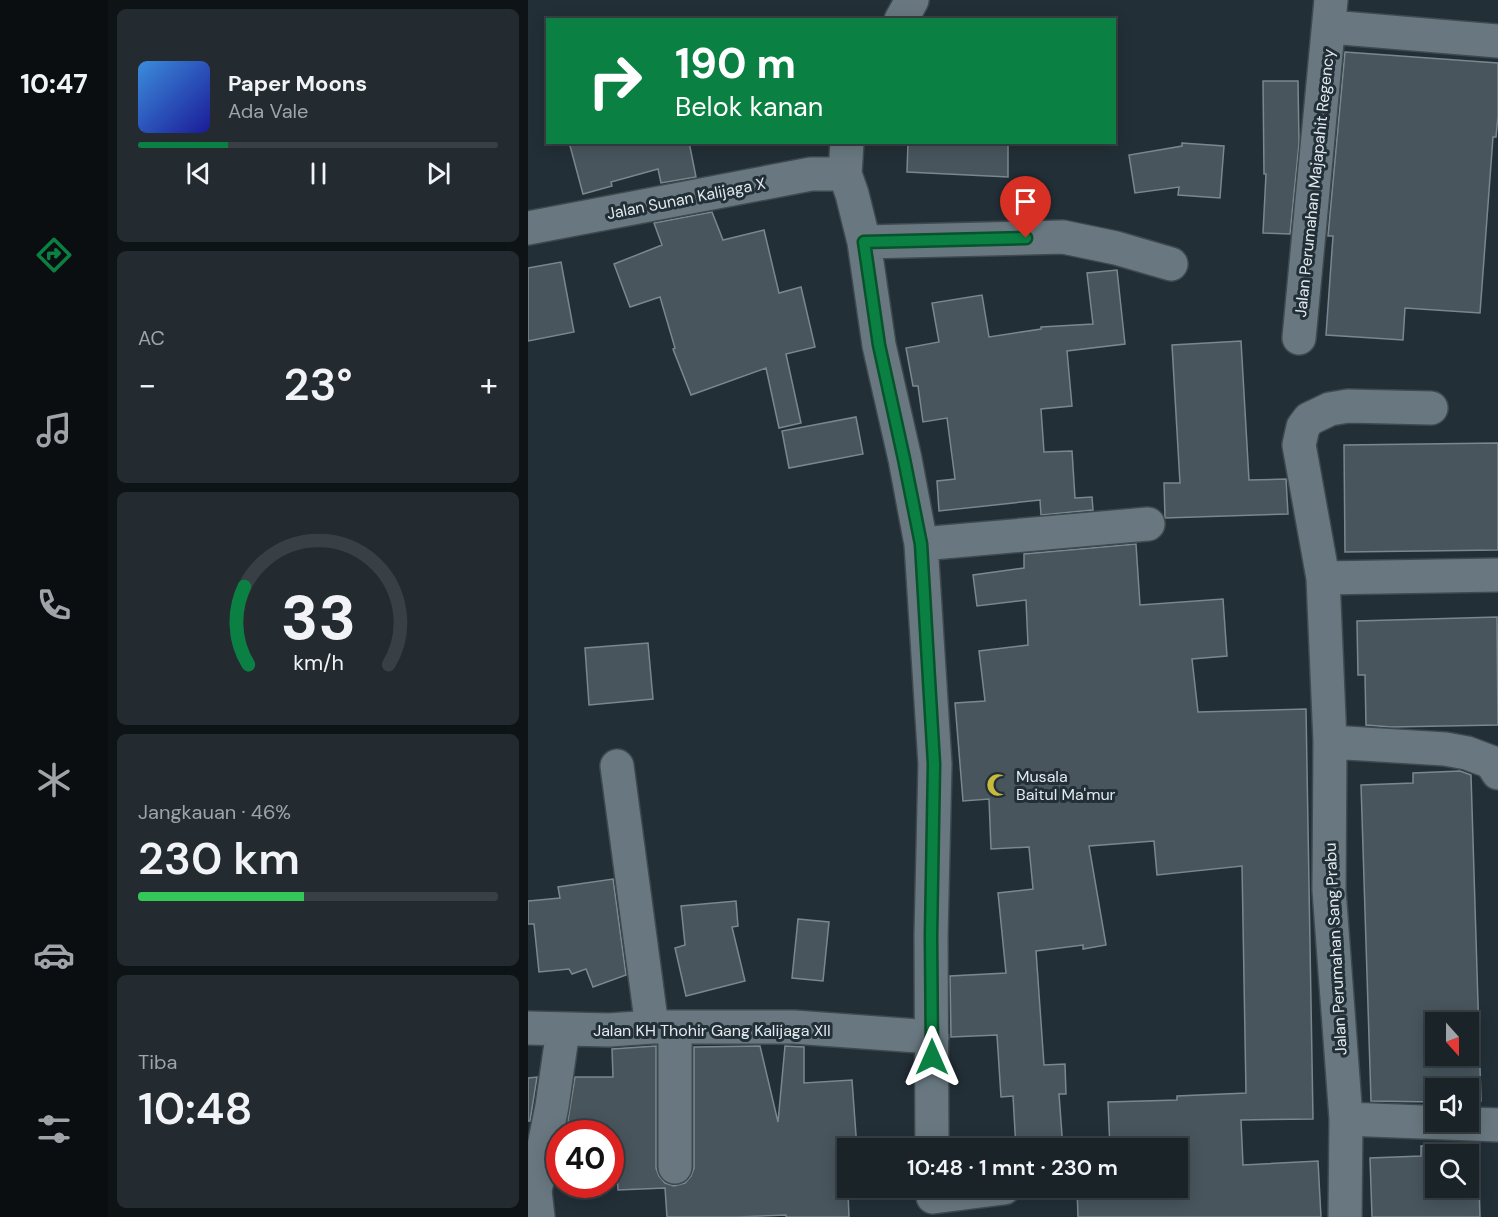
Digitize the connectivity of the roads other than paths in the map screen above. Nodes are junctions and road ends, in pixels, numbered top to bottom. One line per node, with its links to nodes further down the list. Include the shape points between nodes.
1 (912, 0): 3 (street)
2 (1330, 14): 4 (street, Jalan Perumahan Majapahit Regency); 9 (street, Jalan Perumahan Majapahit Regency)
3 (902, 18)
4 (1498, 41)
5 (846, 158): 6 (street, Jalan Sunan Kalijaga X, via 811,174); 7 (street)
6 (528, 228)
7 (864, 242): 8 (street, via 1063,237); 12 (street, via 879,345)
8 (1171, 264)
9 (1299, 338)
10 (1431, 408): 14 (street, Jalan Perumahan Sang Prabu, via 1348,406 1330,409 1309,419 1303,427 1299,445)
11 (1148, 524): 12 (street)
12 (921, 544): 21 (street, via 934,764)
13 (1498, 575): 14 (street)
14 (1323, 578): 15 (street, Jalan Perumahan Sang Prabu)
15 (1330, 742): 17 (street, via 1467,753 1491,762); 22 (street, Jalan Perumahan Sang Prabu, via 1329,890)
16 (617, 766): 19 (street)
17 (1498, 773)
18 (528, 1028): 20 (street, Jalan KH Thohir Gang Kalijaga XII)
19 (663, 1028): 20 (street, Jalan KH Thohir Gang Kalijaga XII); 21 (street, Jalan KH Thohir Gang Kalijaga XII, via 794,1027); 25 (street)
20 (564, 1030): 28 (street, via 535,1191)
21 (932, 1037): 24 (street)
22 (1346, 1119): 23 (street); 29 (street, Jalan Perumahan Sang Prabu)
23 (1498, 1125)
24 (932, 1138)
25 (675, 1167)
26 (949, 1198): 27 (street)
27 (933, 1201)
28 (538, 1217)
29 (1345, 1217)

